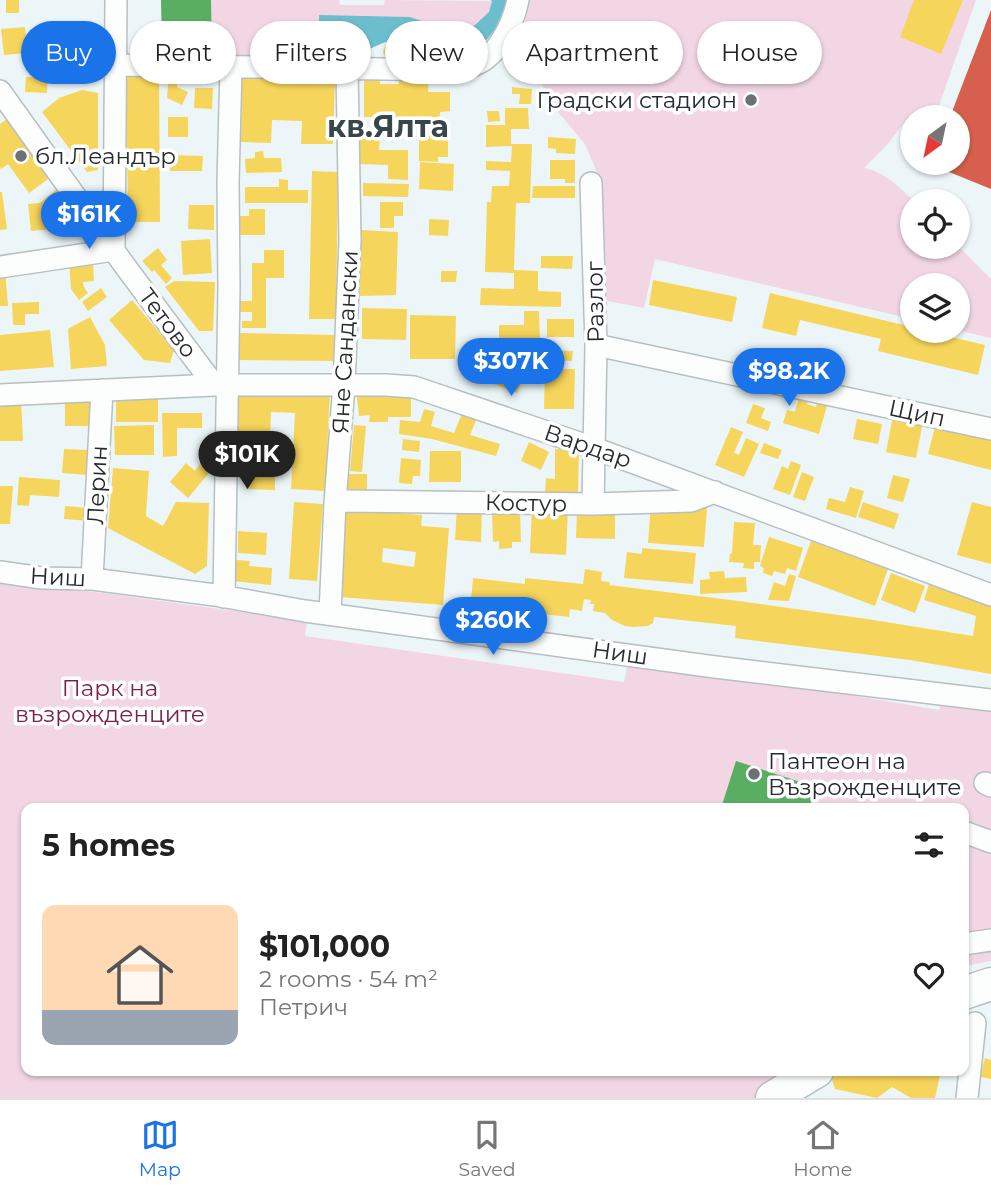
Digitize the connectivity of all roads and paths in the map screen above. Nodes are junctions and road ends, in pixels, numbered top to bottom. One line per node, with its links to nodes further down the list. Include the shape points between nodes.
1 (116, 0): 3 (street)
2 (518, 0): 5 (street, via 505,35 474,66)
3 (117, 65): 4 (street); 10 (street)
4 (130, 65)
5 (371, 69)
6 (231, 84): 14 (street, via 229,287)
7 (347, 84): 13 (street, Яне Сандански, via 350,240)
8 (0, 91): 10 (street, Тетово)
9 (591, 183): 12 (street, Разлог)
10 (114, 250): 11 (street); 14 (street, Тетово)
11 (0, 267)
12 (596, 345): 17 (street, Щип); 18 (street, Разлог)
13 (344, 384): 14 (street, Вардар); 18 (street, Вардар, via 414,387); 20 (street, Яне Сандански)
14 (221, 385): 15 (street, Вардар); 25 (street)
15 (102, 390): 16 (street, Вардар); 23 (street, Лерин)
16 (0, 395)
17 (991, 429)
18 (594, 448): 19 (street, Вардар); 21 (street, Разлог)
19 (715, 492): 21 (street, Костур, via 691,501); 24 (street, Вардар)
20 (335, 503): 21 (street, Костур); 26 (street, Яне Сандански)
21 (593, 504)
22 (0, 572): 23 (street, Ниш)
23 (92, 579): 25 (street, Ниш)
24 (991, 595)
25 (224, 597): 26 (street, Ниш)
26 (330, 614): 27 (street, Ниш)
27 (991, 700)
28 (969, 833): 29 (street)
29 (991, 842)
30 (991, 940): 31 (street)
31 (969, 943)
32 (991, 984): 33 (main road)
33 (969, 991)
34 (975, 1023): 35 (street)
35 (967, 1098)

